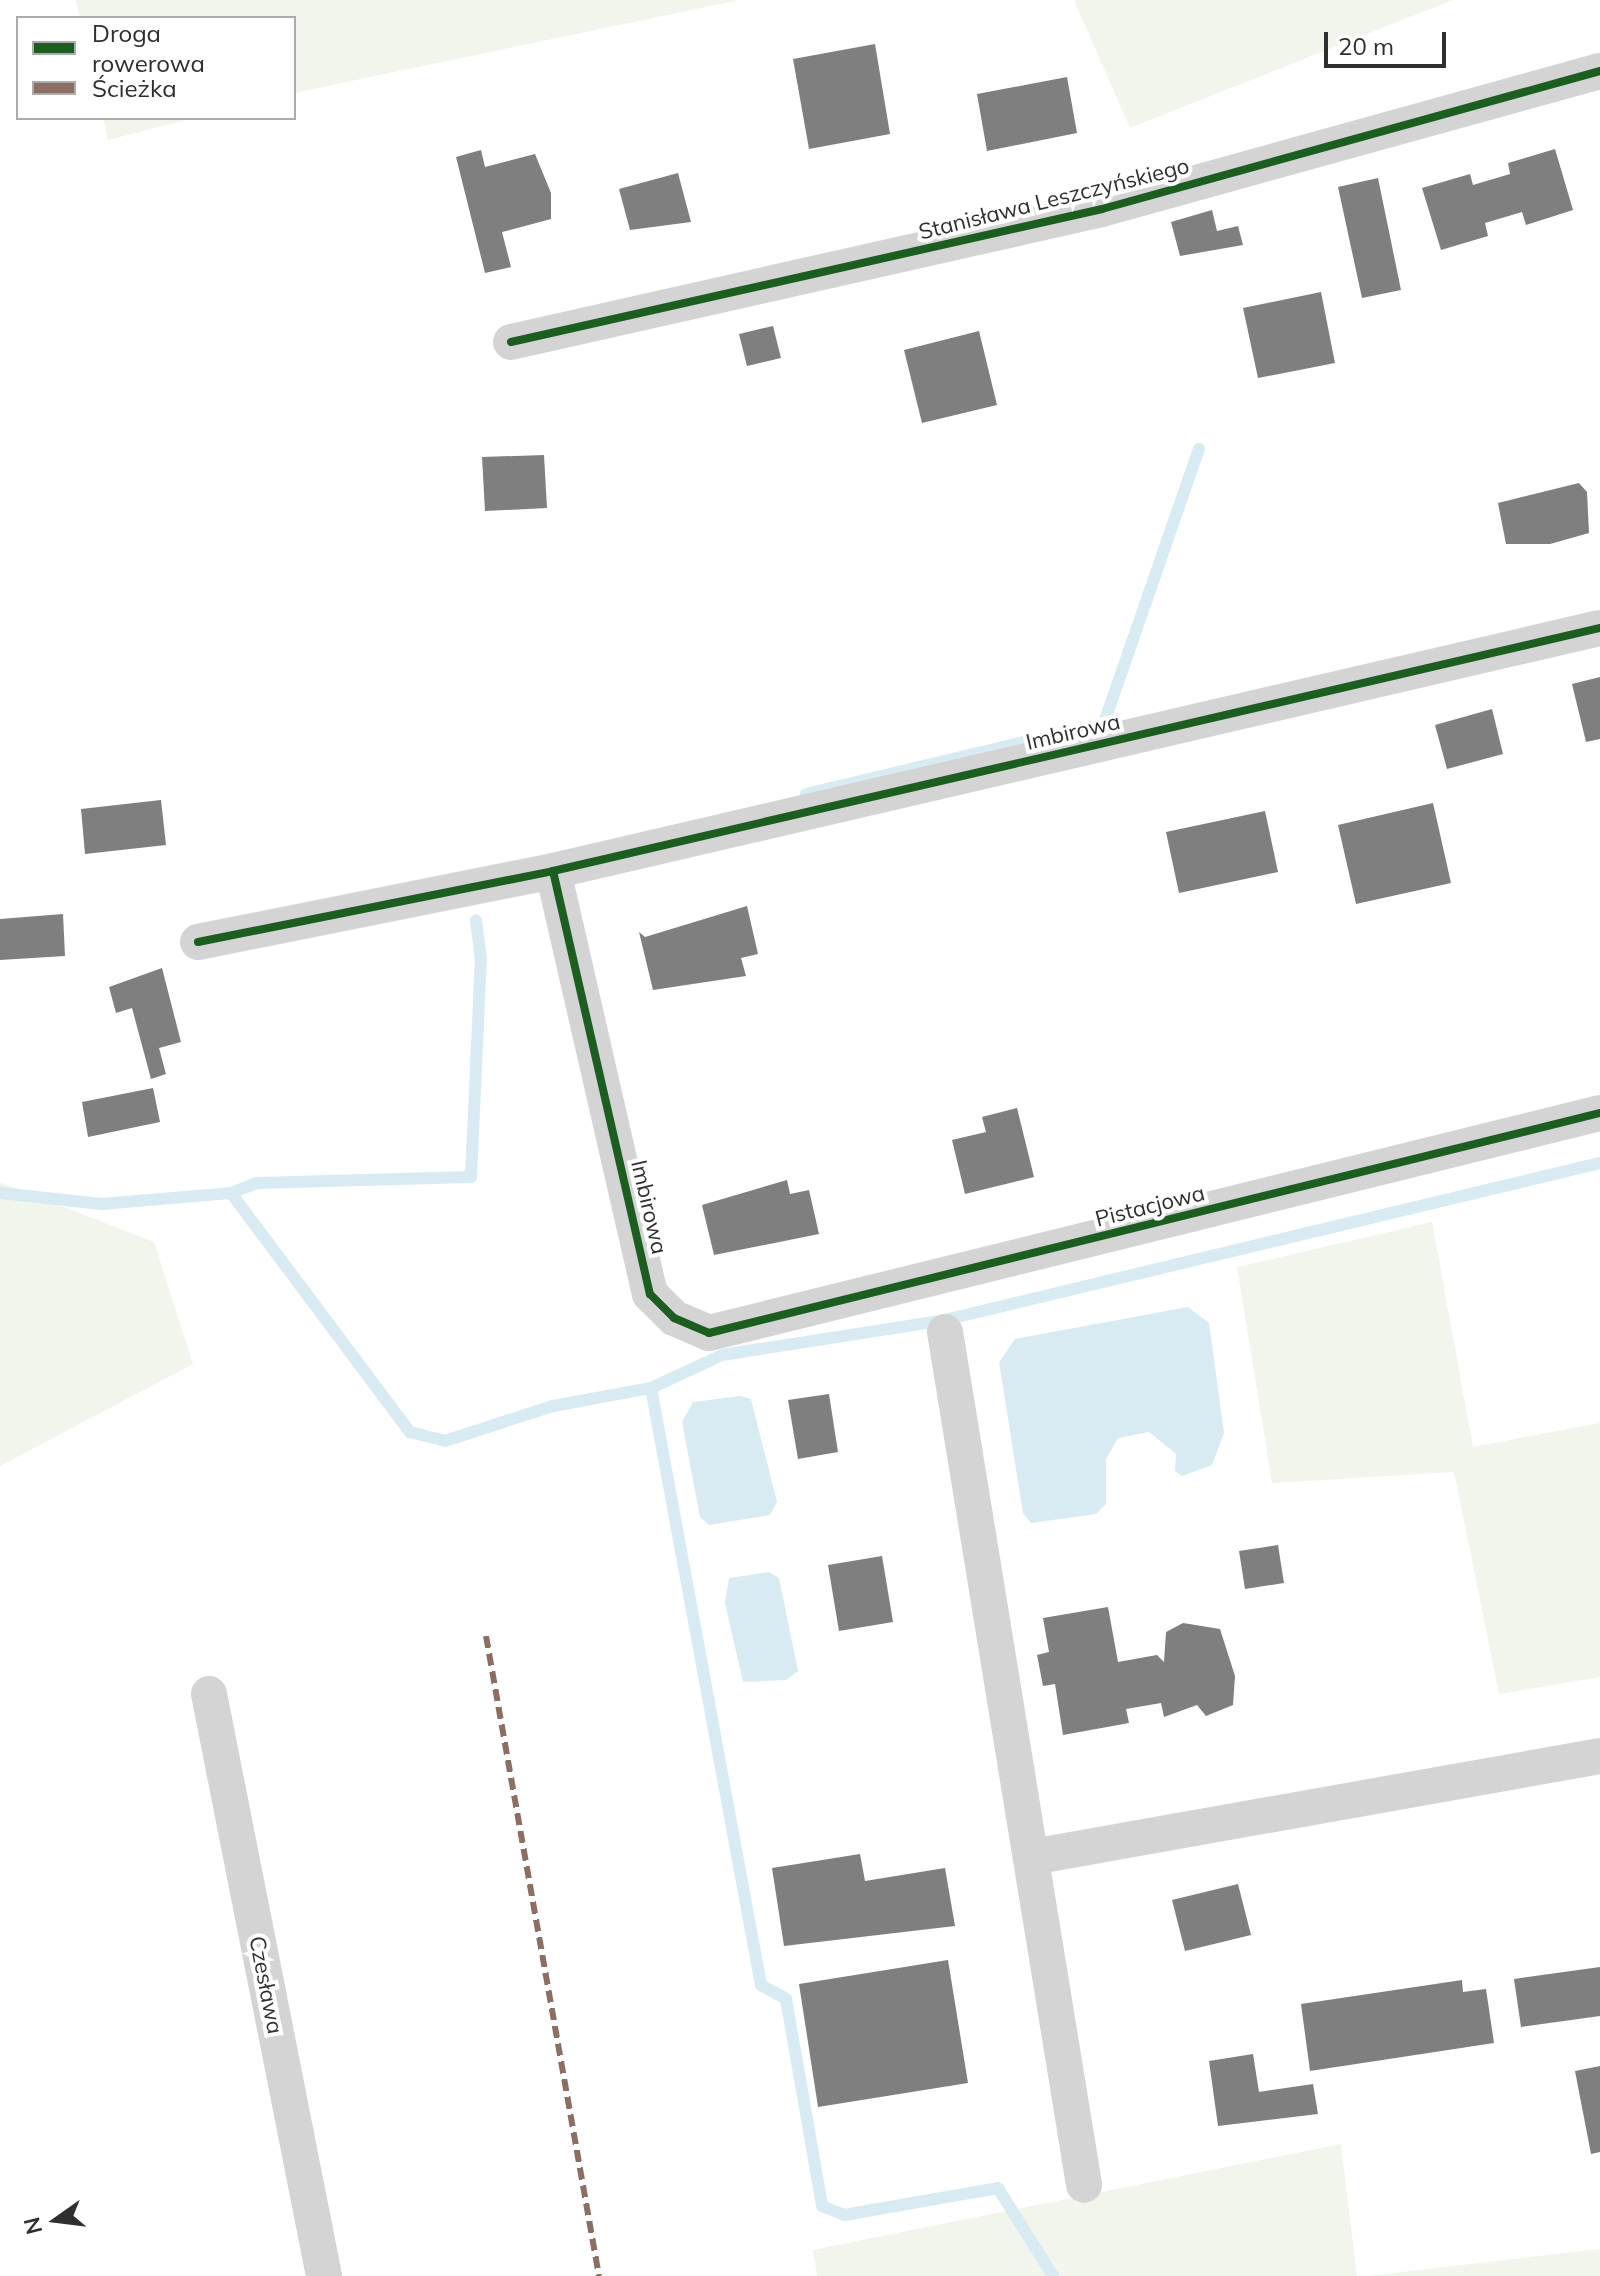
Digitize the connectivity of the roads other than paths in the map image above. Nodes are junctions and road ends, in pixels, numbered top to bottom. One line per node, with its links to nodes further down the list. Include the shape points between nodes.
1 (1600, 71): 2 (street, Stanisława Leszczyńskiego, via 1102,209)
2 (511, 342)
3 (1600, 628): 4 (street, Imbirowa)
4 (553, 871): 5 (street, Imbirowa); 8 (street, Imbirowa, via 650,1294 674,1318)
5 (198, 942)
6 (1600, 1113): 8 (street, Pistacjowa)
7 (945, 1332): 11 (street)
8 (709, 1333)
9 (209, 1694): 13 (street, Czesława)
10 (1600, 1756): 11 (street)
11 (1032, 1857): 12 (street)
12 (1084, 2185)
13 (324, 2276)

